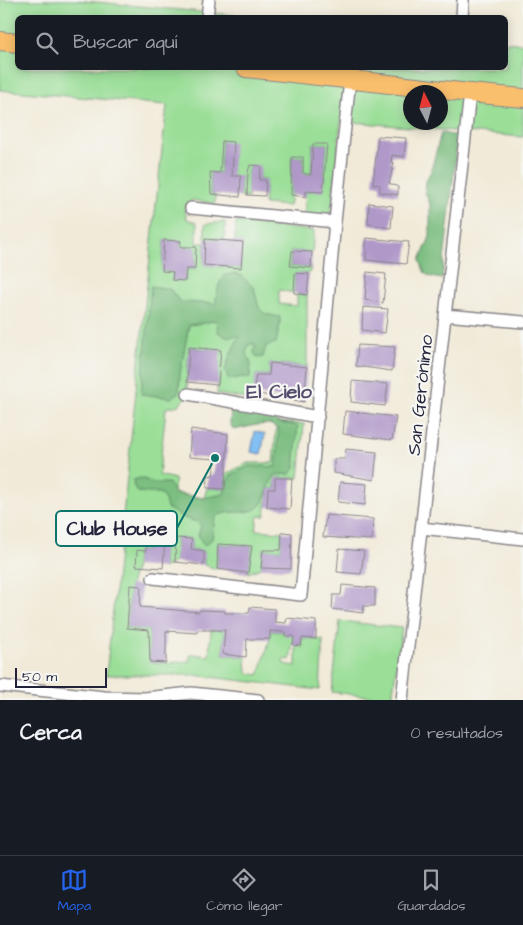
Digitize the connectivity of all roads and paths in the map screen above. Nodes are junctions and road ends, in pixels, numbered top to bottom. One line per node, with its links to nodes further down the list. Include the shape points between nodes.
1 (209, 0): 3 (street)
2 (463, 0): 4 (street)
3 (207, 15)
4 (462, 15)
5 (0, 41): 6 (main road)
6 (15, 43)
7 (265, 70): 8 (main road)
8 (350, 79): 9 (main road); 12 (street)
9 (470, 93): 10 (main road); 13 (street, San Gerónimo)
10 (523, 98)
11 (191, 208): 12 (street)
12 (335, 222): 16 (street)
13 (445, 315): 14 (street); 17 (street, San Gerónimo)
14 (523, 322)
15 (188, 394): 16 (street)
16 (318, 417): 19 (street, via 301,595)
17 (421, 528): 18 (street); 23 (street, San Gerónimo)
18 (523, 539)
19 (153, 578)
20 (0, 686): 21 (street)
21 (145, 699): 22 (street, via 191,693)
22 (258, 700)
23 (402, 700)

